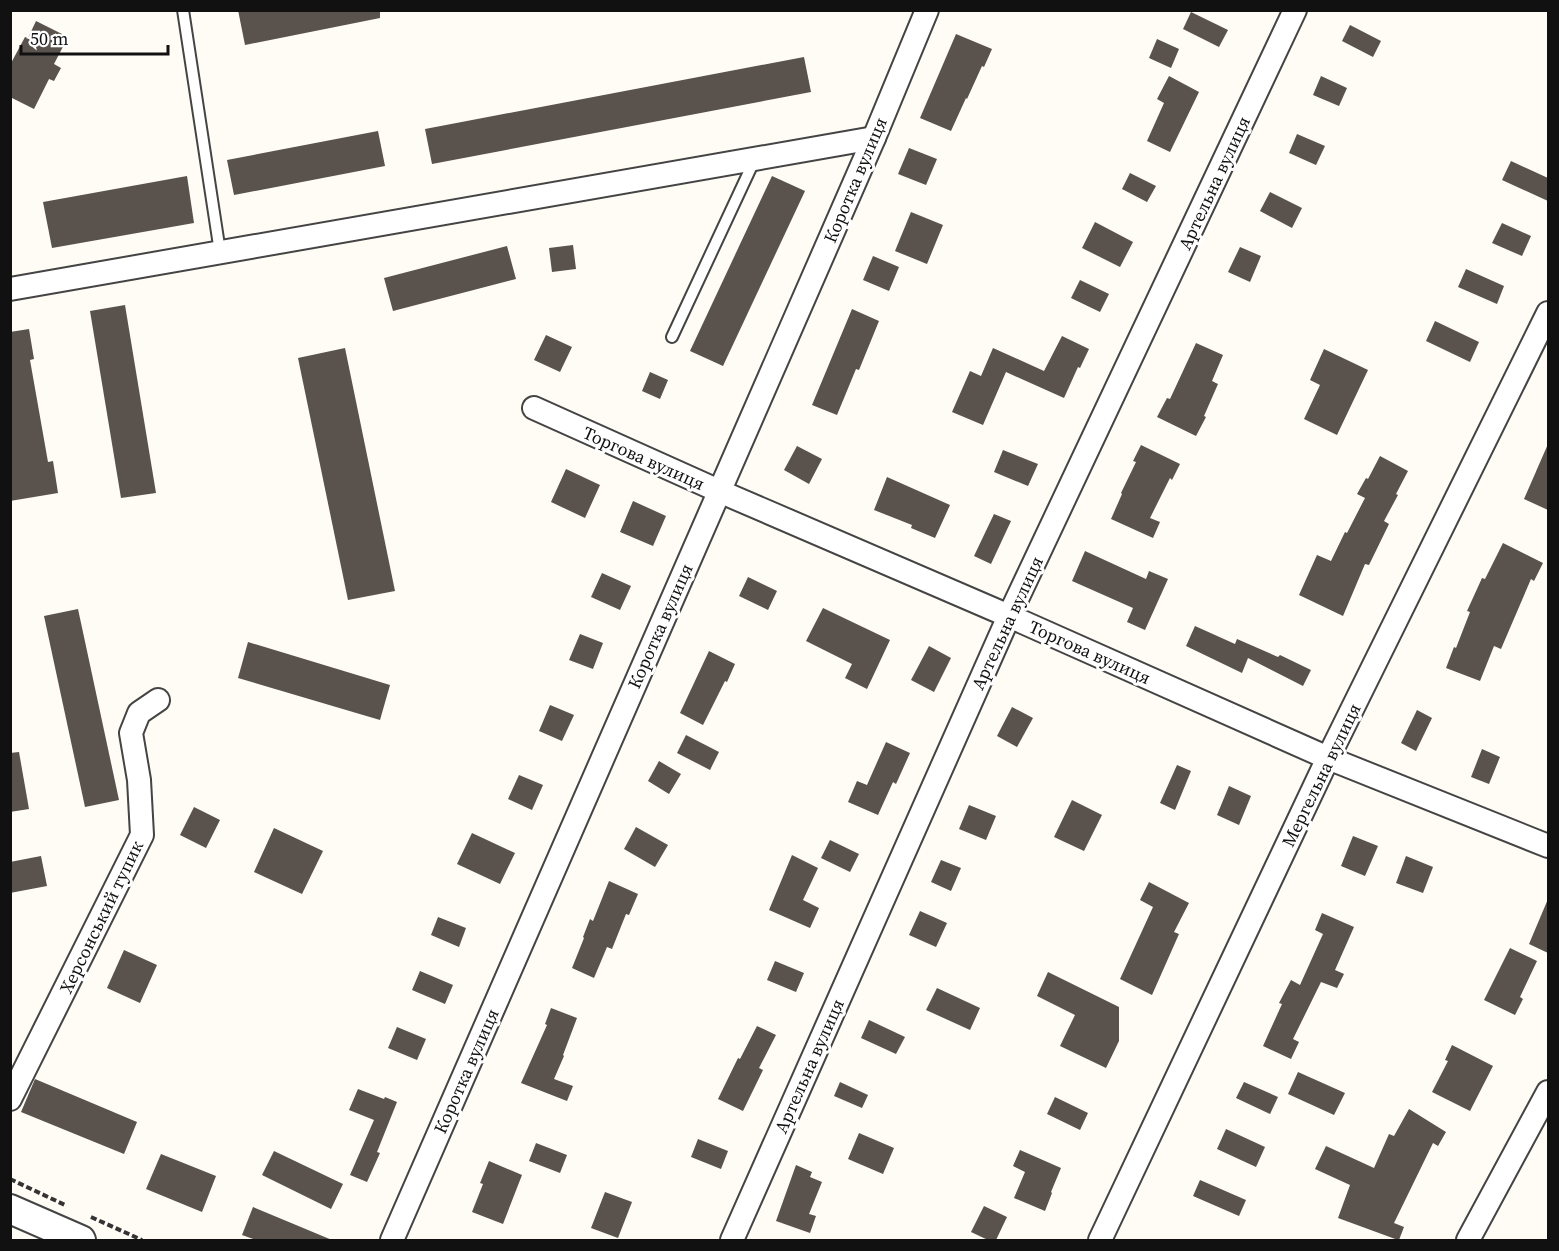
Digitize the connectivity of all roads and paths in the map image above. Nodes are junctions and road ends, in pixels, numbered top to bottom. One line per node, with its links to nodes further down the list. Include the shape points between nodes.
1 (183, 10): 6 (lane)
2 (927, 10): 4 (street, Коротка вулиця)
3 (1296, 10): 12 (street, Артельна вулиця)
4 (874, 138): 5 (street); 11 (street, Коротка вулиця)
5 (755, 159): 6 (street); 9 (lane)
6 (219, 252): 7 (street)
7 (10, 289)
8 (1548, 313): 14 (street, Мергельна вулиця)
9 (672, 337)
10 (534, 408): 11 (street, Торгова вулиця)
11 (719, 491): 12 (street, Торгова вулиця); 20 (street, Коротка вулиця)
12 (1009, 616): 14 (street, Торгова вулиця); 21 (street, Артельна вулиця)
13 (158, 700): 17 (street, Херсонський тупик, via 139,713 131,733 140,780 142,835)
14 (1329, 758): 15 (street, Торгова вулиця); 22 (street, Мергельна вулиця)
15 (1548, 846)
16 (1548, 1092): 23 (street)
17 (10, 1099)
18 (10, 1209): 19 (street)
19 (81, 1240)
20 (392, 1240)
21 (732, 1240)
22 (1100, 1240)
23 (1468, 1240)

